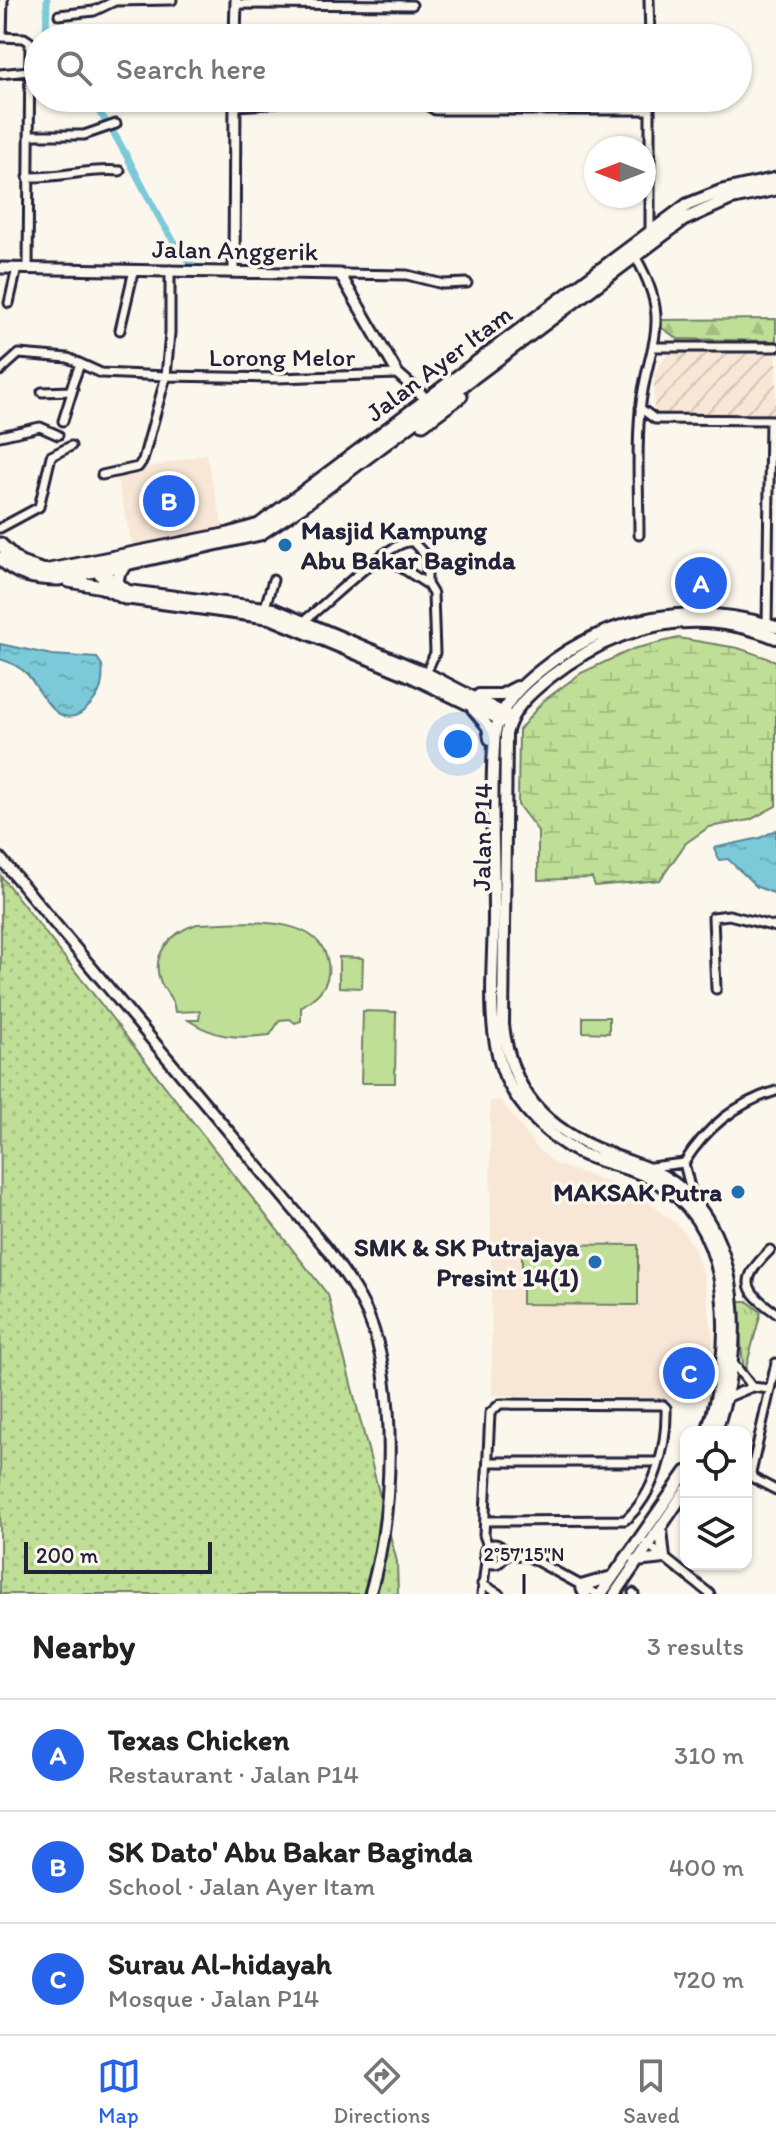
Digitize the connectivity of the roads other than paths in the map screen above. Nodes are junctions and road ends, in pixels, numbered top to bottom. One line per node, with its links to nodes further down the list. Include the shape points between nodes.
1 (3, 0): 9 (street)
2 (172, 0): 6 (street, via 115,1 94,11)
3 (649, 0): 8 (street)
4 (236, 2): 5 (street); 7 (street)
5 (412, 5)
6 (59, 15)
7 (235, 24)
8 (650, 24)
9 (1, 37): 10 (street)
10 (24, 38)
11 (24, 72): 12 (street)
12 (0, 74)
13 (32, 112): 17 (street)
14 (233, 112): 28 (street)
15 (650, 112): 22 (street)
16 (113, 126): 17 (street, via 84,135)
17 (29, 135): 19 (street)
18 (120, 171): 19 (street)
19 (28, 177): 25 (street)
20 (776, 179): 22 (main road, Jalan Ayer Itam, via 687,205)
21 (776, 189): 22 (main road, via 730,199)
22 (653, 236): 23 (main road, Jalan Ayer Itam); 35 (main road, Jalan Ayer Itam)
23 (635, 256): 33 (street, via 653,290 658,318); 57 (main road, Jalan Ayer Itam, via 514,347 500,365 444,409 260,534)
24 (0, 268): 25 (street, Jalan Anggerik)
25 (22, 268): 26 (street, Jalan Anggerik); 31 (street)
26 (134, 270): 27 (street, Jalan Anggerik); 32 (street)
27 (170, 270): 28 (street, Jalan Anggerik); 39 (street)
28 (234, 271): 29 (street, Jalan Anggerik)
29 (340, 274): 30 (street, Jalan Anggerik); 38 (street)
30 (467, 283)
31 (9, 303)
32 (120, 330)
33 (655, 347): 34 (street); 43 (street)
34 (776, 347)
35 (496, 349): 42 (main road); 52 (main road, Jalan Ayer Itam)
36 (80, 364): 37 (street, Lorong Melor, via 19,354); 39 (street, Lorong Melor, via 101,373); 40 (street)
37 (0, 371)
38 (398, 374): 39 (street, Lorong Melor); 42 (street)
39 (166, 376): 51 (street, via 142,464)
40 (74, 387): 41 (street); 46 (street)
41 (42, 392)
42 (422, 395): 52 (main road)
43 (640, 408): 44 (street); 47 (street)
44 (655, 419): 45 (street); 47 (street)
45 (773, 420): 67 (street)
46 (63, 421)
47 (639, 431): 54 (street)
48 (58, 435): 49 (street, via 40,427)
49 (0, 436)
50 (71, 446): 53 (street, via 51,456 39,507)
51 (102, 475)
52 (304, 492): 57 (main road, Jalan Ayer Itam, via 259,525)
53 (0, 528)
54 (639, 535)
55 (0, 544): 58 (main road, via 33,569)
56 (0, 558): 60 (main road, via 30,577)
57 (122, 561): 58 (main road); 63 (main road)
58 (99, 566): 60 (main road); 63 (main road); 64 (main road, via 110,589)
59 (399, 566): 62 (street)
60 (59, 579): 64 (main road, via 88,583)
61 (273, 580): 65 (street)
62 (427, 584): 66 (street, via 427,557 405,541); 68 (street, via 433,594 435,646)
63 (116, 585): 65 (main road, via 128,591)
64 (125, 598): 70 (main road, via 270,618)
65 (265, 607): 66 (main road)
66 (305, 620): 68 (main road)
67 (771, 631): 69 (main road, via 708,613 654,617 597,634); 71 (main road, via 706,622 629,631 603,640 563,667)
68 (426, 673): 70 (main road)
69 (535, 675): 70 (main road, via 498,696); 71 (main road, via 515,693)
70 (463, 695): 71 (main road); 72 (main road, via 488,727)
71 (505, 718): 72 (main road, Jalan P14); 78 (main road, Jalan P14, via 503,1025 512,1072 520,1088 559,1129)
72 (493, 753): 87 (main road, Jalan P14, via 495,1025 504,1074 532,1115 555,1137 579,1153 654,1180 679,1198 696,1220 725,1304 725,1352)
73 (0, 858): 105 (street, via 326,1248 360,1298 379,1353 386,1411 387,1507)
74 (776, 927): 75 (street, via 729,915 713,917)
75 (716, 989)
76 (776, 1091): 77 (street, via 756,1097 709,1129)
77 (684, 1163): 78 (street); 79 (street)
78 (648, 1167): 79 (main road, Jalan P14)
79 (693, 1200): 82 (main road, Jalan P14, via 713,1233 731,1285)
80 (770, 1250): 81 (street, via 750,1271 748,1283 756,1299)
81 (776, 1313)
82 (733, 1363): 84 (street); 86 (main road, Jalan P14)
83 (776, 1363): 85 (street)
84 (752, 1387): 85 (street); 86 (street)
85 (770, 1389): 92 (street, via 751,1473)
86 (726, 1398): 88 (main road, Jalan P14)
87 (709, 1426)
88 (717, 1426)
89 (488, 1462): 90 (street); 90 (street, via 490,1413 500,1404 663,1405); 94 (street)
90 (659, 1462): 94 (street, via 641,1503 625,1520)
91 (680, 1482): 96 (main road)
92 (776, 1490)
93 (680, 1498): 95 (main road)
94 (485, 1521): 97 (street)
95 (662, 1524): 96 (main road); 99 (main road)
96 (644, 1542): 99 (street); 101 (main road); 102 (main road)
97 (488, 1546): 98 (street, via 496,1544); 100 (street, via 483,1553)
98 (504, 1553): 100 (street, via 496,1564); 104 (street, via 529,1557)
99 (664, 1558): 101 (main road); 110 (street)
100 (486, 1561): 103 (street)
101 (636, 1561): 109 (main road)
102 (614, 1576): 104 (main road); 108 (main road)
103 (482, 1584): 106 (street); 107 (street)
104 (583, 1590): 108 (street)
105 (370, 1594)
106 (482, 1594)
107 (499, 1594)
108 (599, 1594)
109 (615, 1594)
110 (710, 1594)

